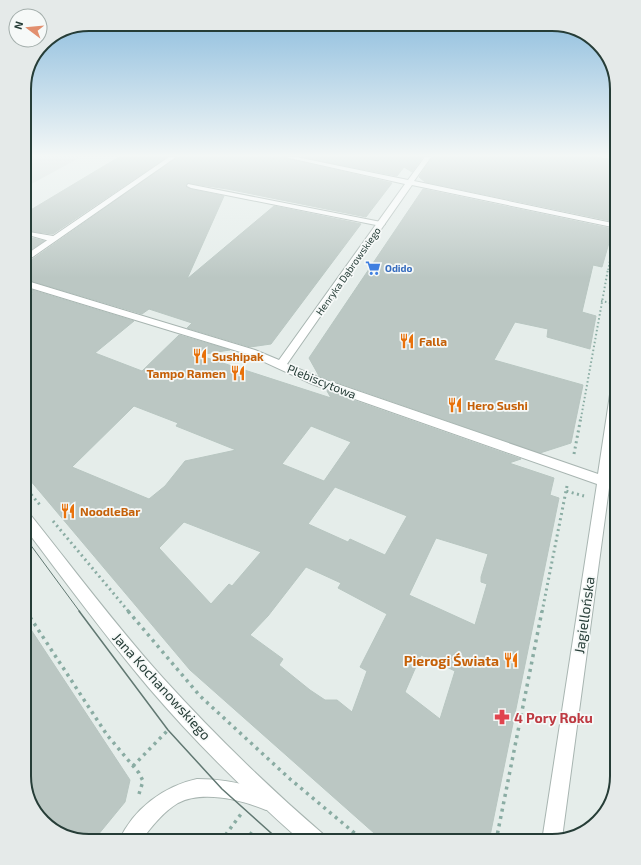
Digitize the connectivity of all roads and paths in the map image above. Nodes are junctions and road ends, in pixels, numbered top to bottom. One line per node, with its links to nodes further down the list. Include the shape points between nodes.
1 (114, 197): 8 (street)
2 (247, 197): 5 (street)
3 (401, 197): 5 (street, Henryka Dąbrowskiego)
4 (479, 197): 6 (street)
5 (381, 224): 14 (street, Henryka Dąbrowskiego)
6 (610, 228)
7 (32, 234): 8 (street)
8 (53, 239): 9 (street)
9 (31, 255)
10 (610, 258): 12 (path)
11 (31, 285): 14 (street, Plebiscytowa, via 251,352)
12 (601, 301): 13 (path); 16 (path, via 573,456)
13 (610, 303)
14 (281, 365): 17 (street, Plebiscytowa, via 316,381)
15 (610, 442): 16 (street, Jagiellońska)
16 (607, 465): 18 (street, Jagiellońska)
17 (570, 470): 18 (street, Plebiscytowa); 19 (path)
18 (610, 484): 21 (street, Jagiellońska)
19 (566, 491): 21 (path); 36 (path)
20 (31, 494): 22 (path)
21 (600, 501): 37 (street, Jagiellońska)
22 (44, 510)
23 (49, 516): 26 (path)
24 (31, 527): 27 (street, Jana Kochanowskiego, via 134,658)
25 (31, 619): 28 (path, via 107,735)
26 (200, 696): 27 (path); 35 (path, via 290,779)
27 (184, 714): 28 (path); 30 (street, Jana Kochanowskiego)
28 (133, 766): 29 (path, via 143,781)
29 (136, 801)
30 (273, 804): 32 (street, via 255,796 202,786 184,790 167,799); 34 (street, Jana Kochanowskiego)
31 (238, 819): 33 (path)
32 (135, 834)
33 (226, 834)
34 (308, 834)
35 (356, 834)
36 (497, 834)
37 (553, 834)

